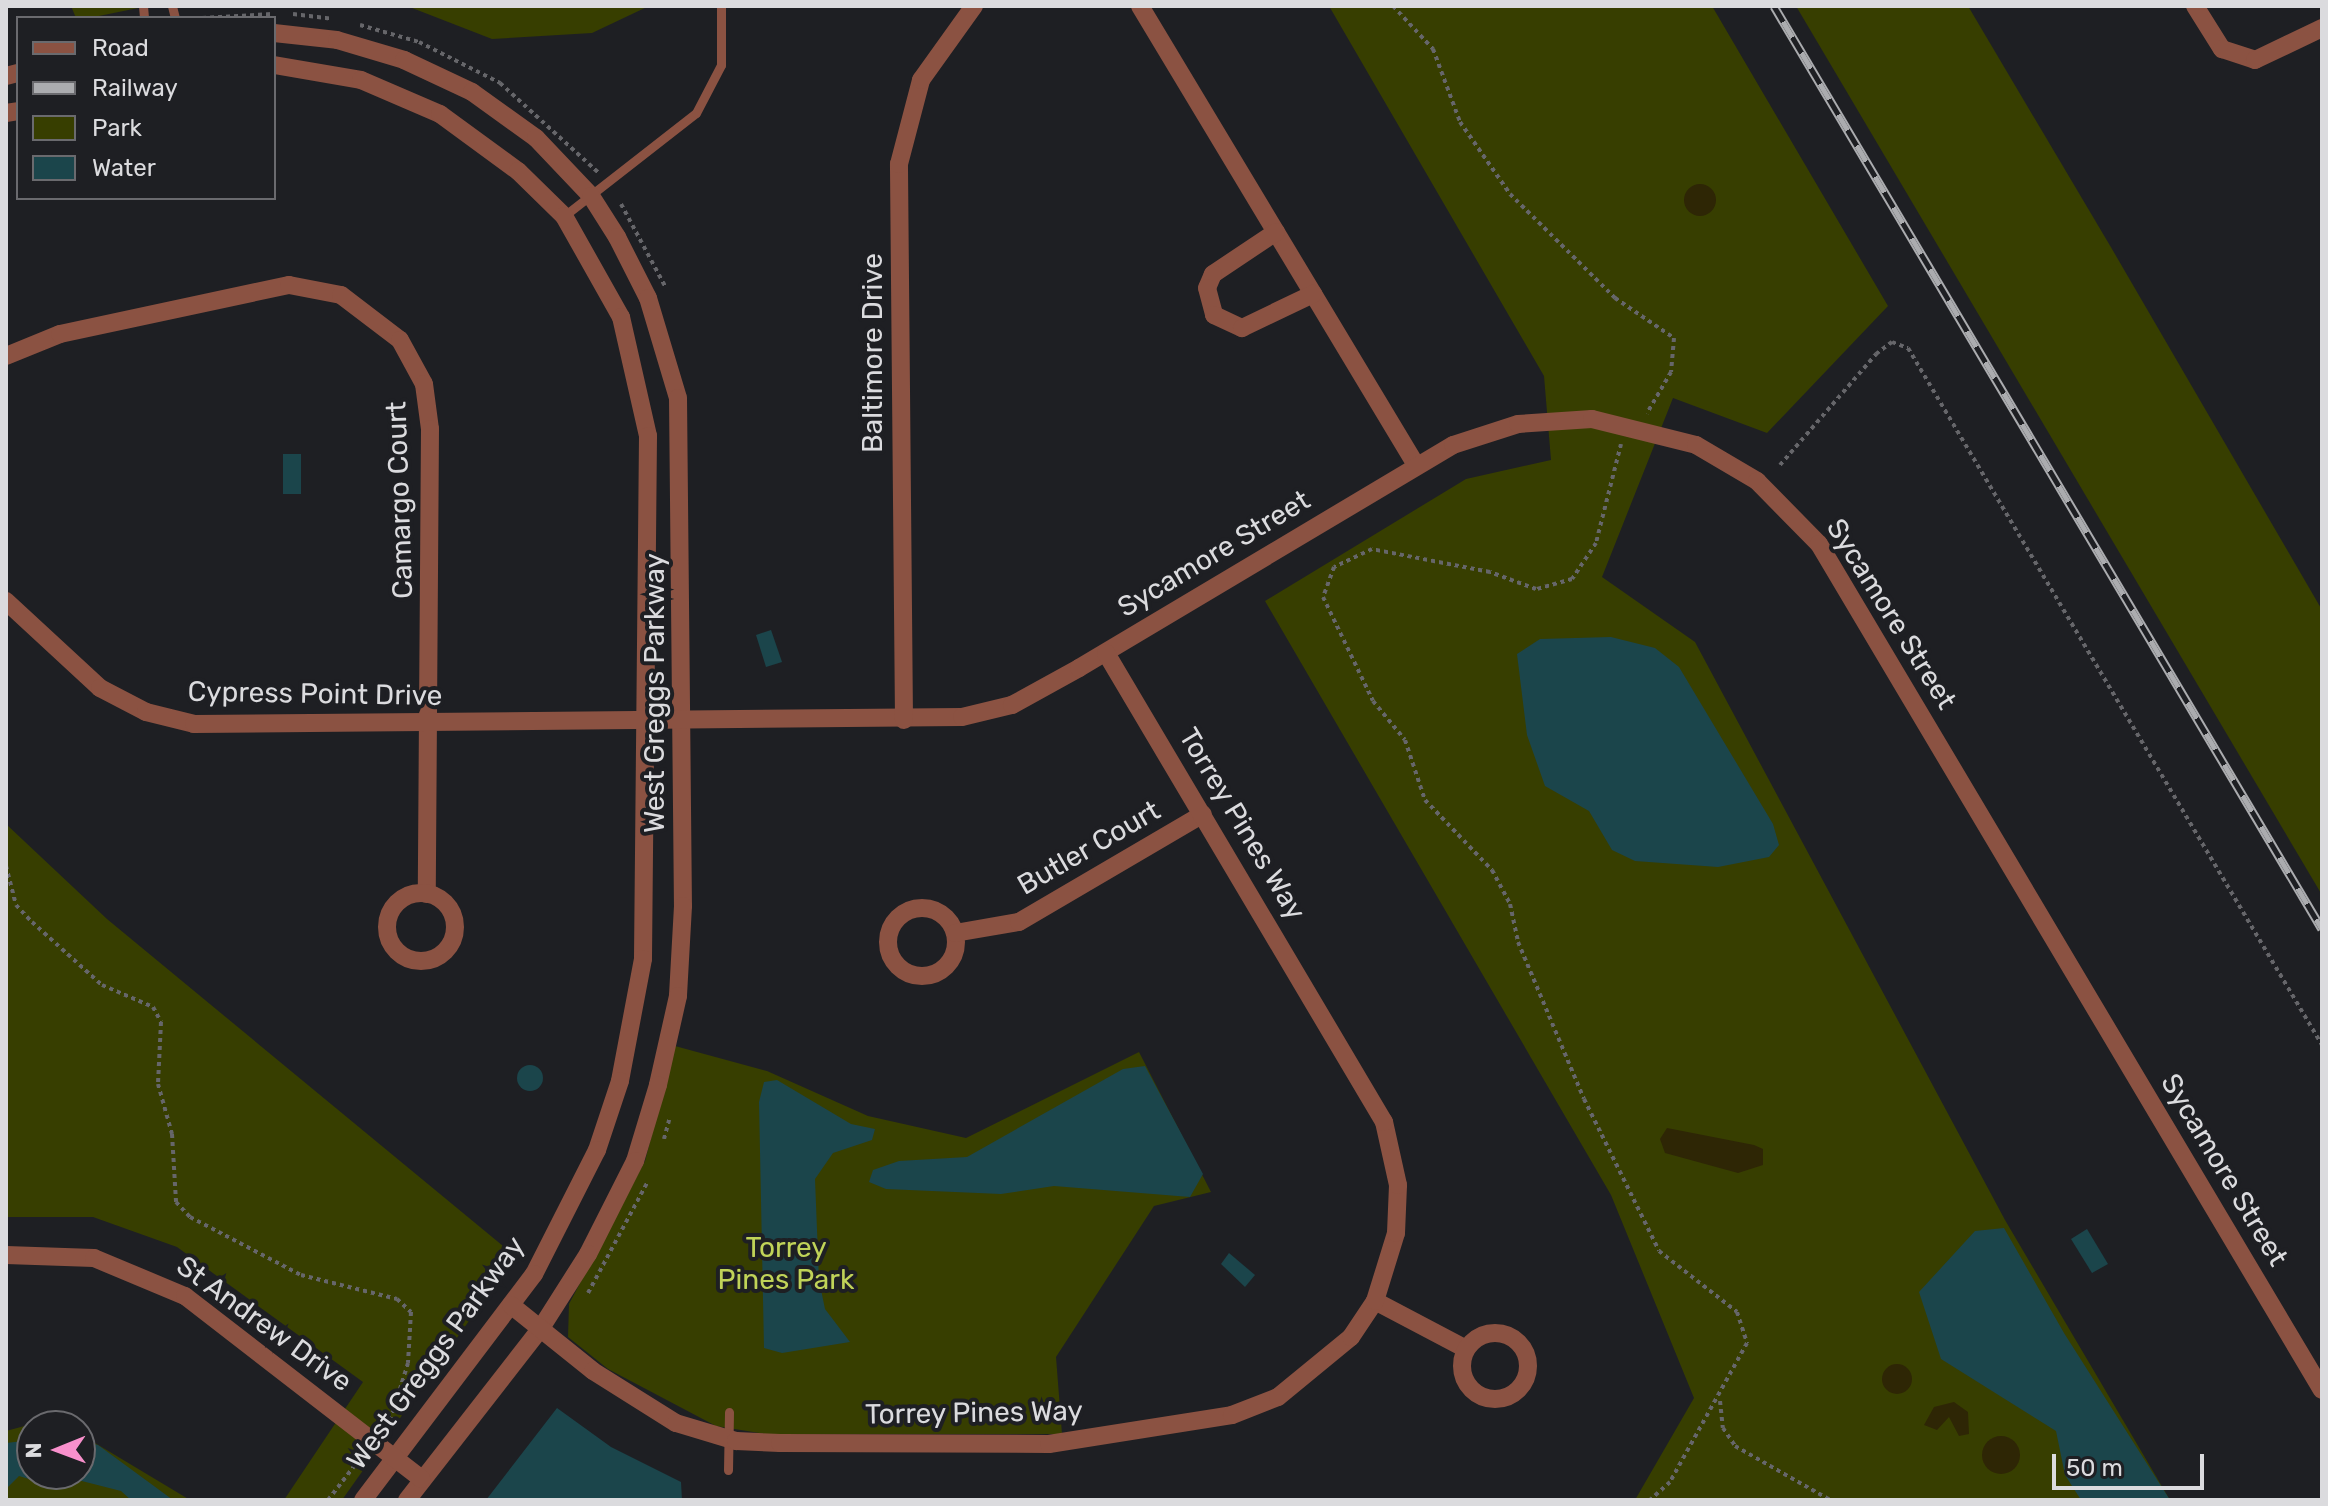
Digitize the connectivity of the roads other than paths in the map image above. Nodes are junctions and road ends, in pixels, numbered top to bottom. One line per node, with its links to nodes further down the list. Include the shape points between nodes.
1 (721, 6): 8 (lane, via 721,65 696,113)
2 (974, 6): 16 (street, Baltimore Drive, via 921,80 899,164)
3 (1140, 6): 10 (street)
4 (2195, 7): 5 (street, via 2222,49 2255,60)
5 (2322, 28)
6 (276, 33): 8 (street, West Greggs Parkway, via 337,40 472,92 536,138)
7 (276, 65): 9 (street, West Greggs Parkway, via 361,80 440,114 518,171)
8 (591, 196): 9 (lane); 19 (street, West Greggs Parkway, via 648,298 678,398)
9 (564, 216): 18 (street, West Greggs Parkway, via 621,317 646,422)
10 (1276, 232): 11 (street); 11 (street, via 1213,274 1207,288 1214,315 1242,328)
11 (1313, 294): 13 (street)
12 (6, 356): 17 (street, Camargo Court, via 60,334 266,288 327,290 369,310 412,360 428,407)
13 (1416, 465): 15 (street, Sycamore Street); 28 (street, Sycamore Street, via 1518,424 1592,419 1635,426 1729,462 1819,544)
14 (6, 601): 17 (street, Cypress Point Drive, via 100,688 166,718 255,726)
15 (1106, 653): 16 (street, Sycamore Street, via 1012,705); 20 (street, Torrey Pines Way)
16 (904, 720): 19 (street, Sycamore Street)
17 (433, 723): 18 (street, Cypress Point Drive); 21 (street, Camargo Court)
18 (657, 723): 19 (street, Sycamore Street); 25 (street, West Greggs Parkway, via 643,959 620,1081 569,1211)
19 (684, 723): 26 (street, West Greggs Parkway, via 678,996 658,1085 635,1161)
20 (1203, 814): 22 (street, Butler Court, via 1019,922); 24 (street, Torrey Pines Way, via 1384,1122 1395,1161 1396,1233)
21 (427, 894)
22 (955, 933)
23 (6, 1255): 31 (street, St Andrew Drive, via 94,1258 139,1271 185,1296)
24 (1375, 1301): 27 (street); 30 (street, Torrey Pines Way, via 1319,1370 1232,1415 1049,1444)
25 (511, 1305): 26 (street, Torrey Pines Way); 31 (street, West Greggs Parkway)
26 (541, 1328): 30 (street, Torrey Pines Way, via 631,1397); 33 (street, West Greggs Parkway)
27 (1466, 1349)
28 (2322, 1390)
29 (729, 1412): 30 (lane)
30 (730, 1440): 32 (lane)
31 (396, 1454): 33 (street, St Andrew Drive); 34 (street, West Greggs Parkway)
32 (728, 1470)
33 (422, 1479): 35 (street, West Greggs Parkway)
34 (363, 1500)
35 (407, 1500)

